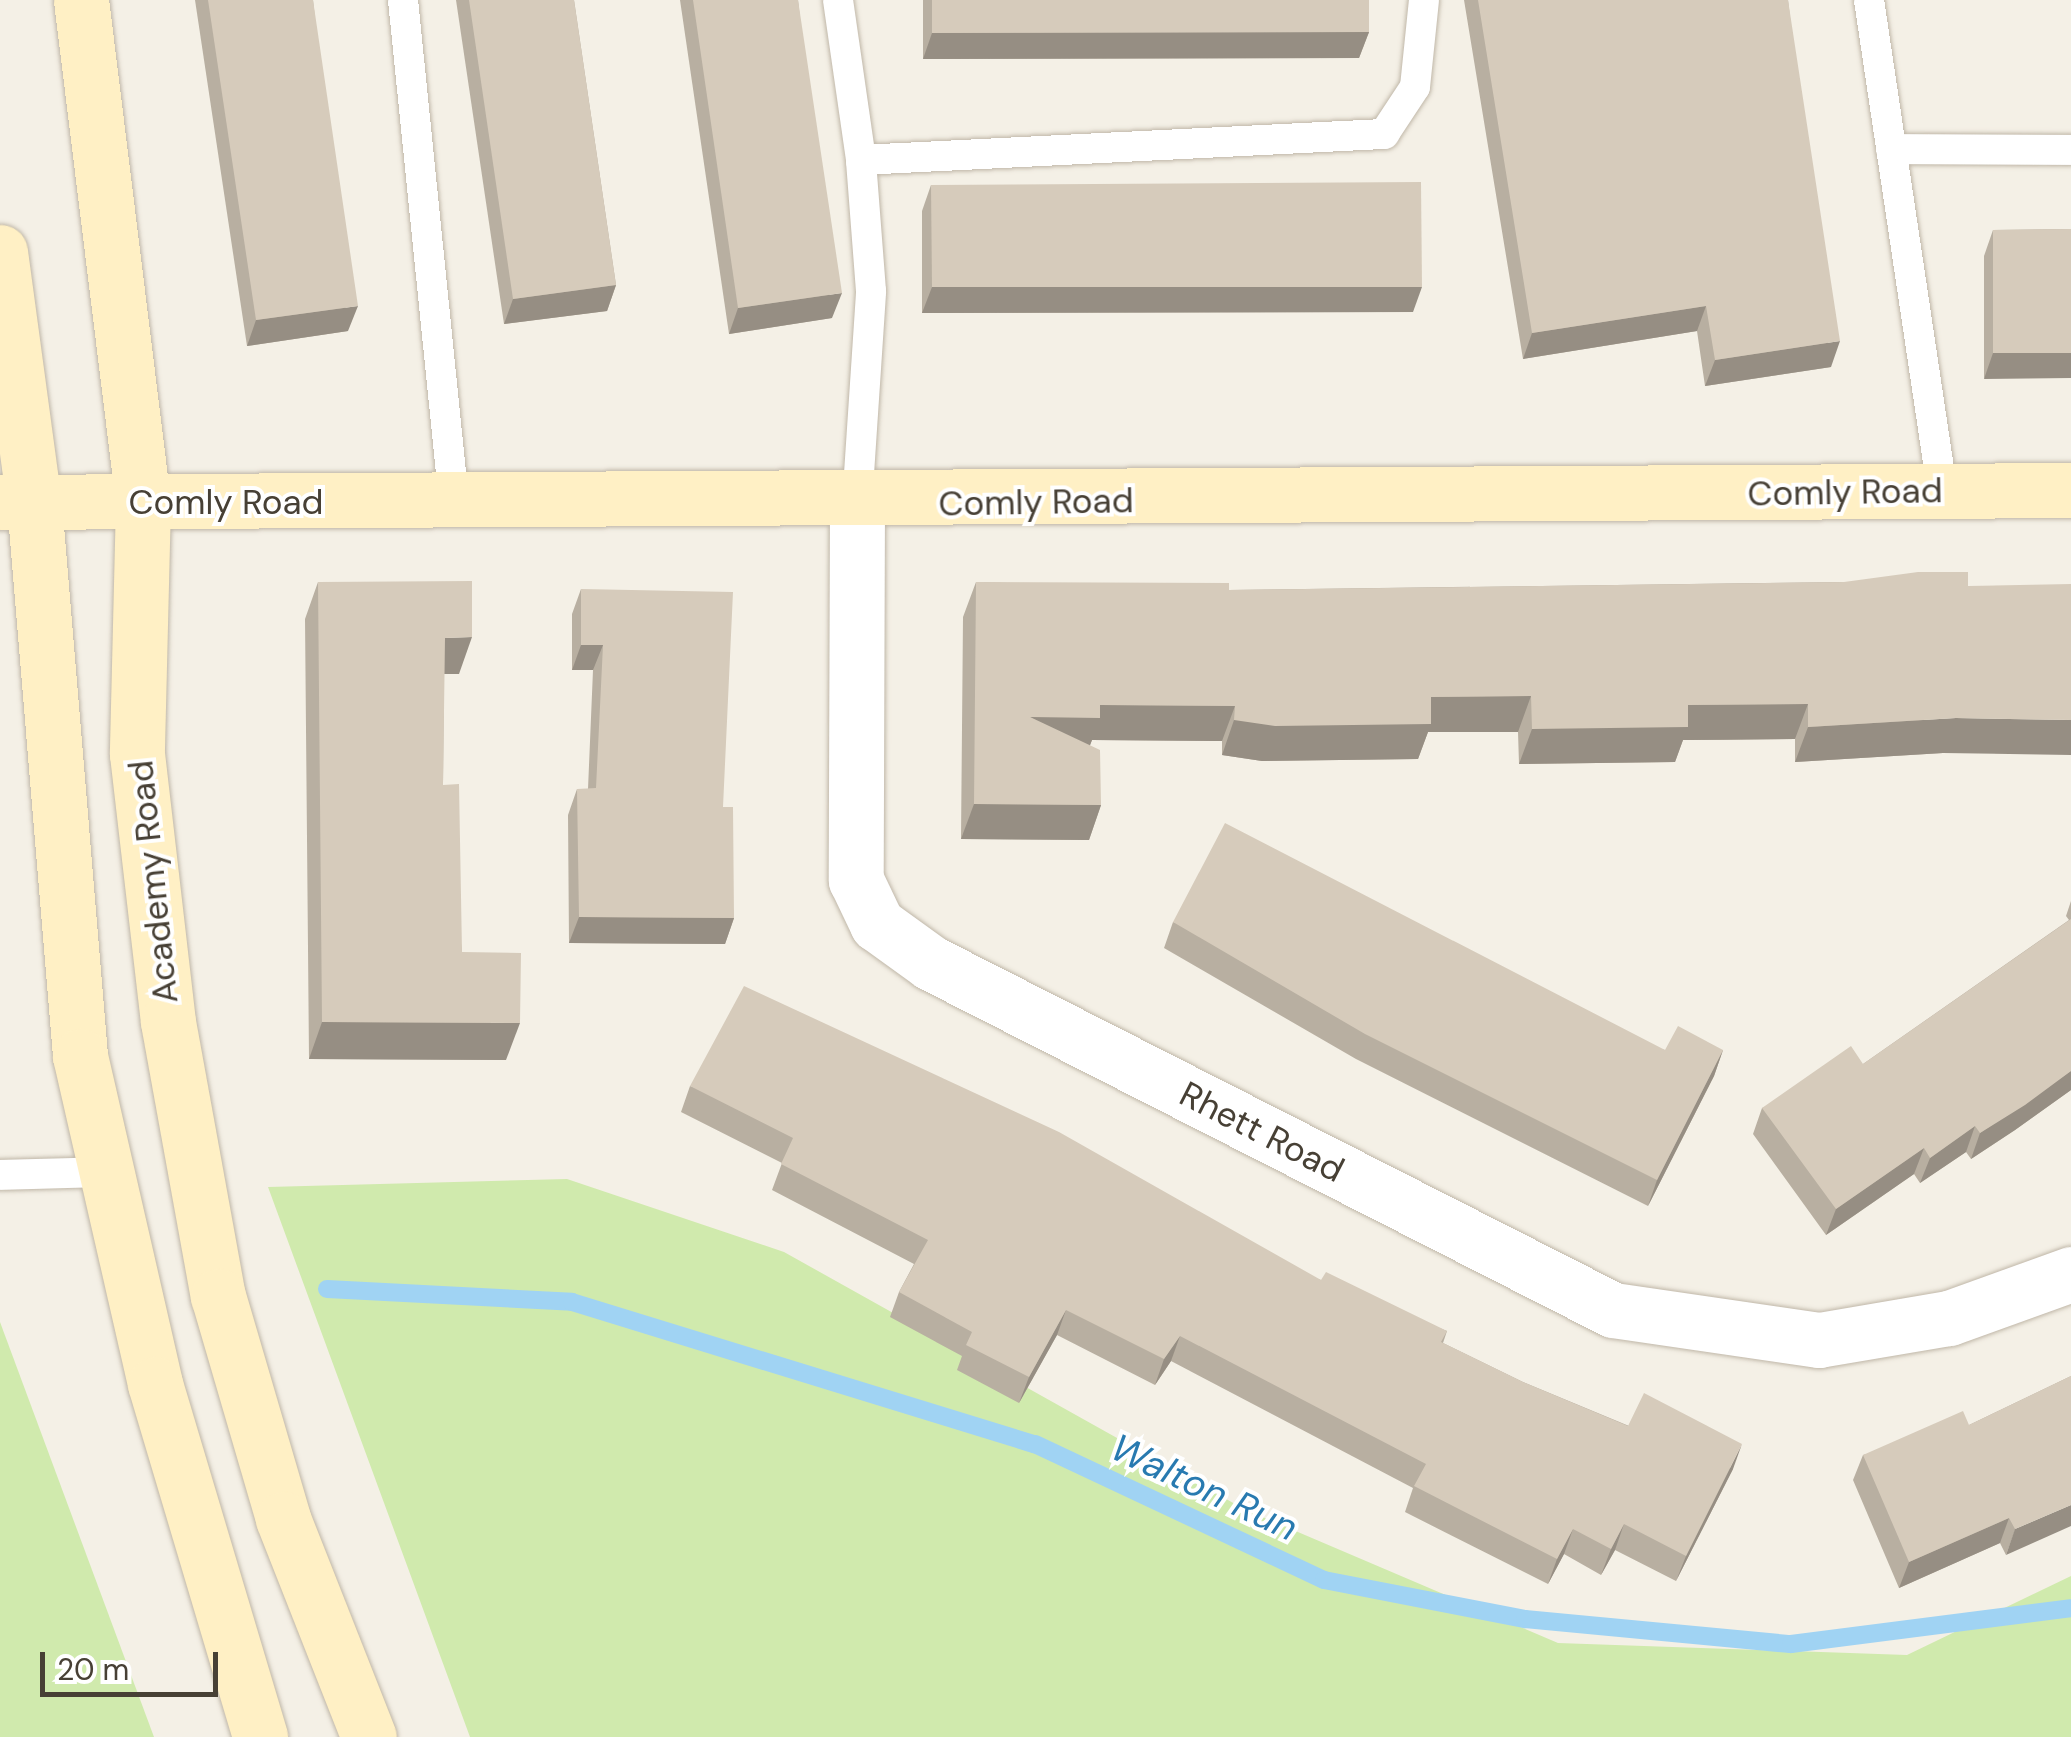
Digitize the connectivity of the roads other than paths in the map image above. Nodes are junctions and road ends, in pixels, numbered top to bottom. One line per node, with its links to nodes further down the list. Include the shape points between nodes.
1 (81, 0): 13 (main road, Academy Road)
2 (403, 0): 14 (lane)
3 (838, 0): 8 (lane)
4 (1424, 0): 8 (lane, via 1415,87 1384,134)
5 (1869, 0): 6 (lane)
6 (1891, 149): 7 (lane); 11 (lane)
7 (2071, 150)
8 (862, 160): 15 (lane, via 871,291)
9 (0, 252): 12 (main road)
10 (2071, 490): 11 (main road, Comly Road)
11 (1942, 491): 15 (main road, Comly Road)
12 (17, 502): 13 (main road, Comly Road); 16 (main road, via 80,1056)
13 (143, 502): 14 (main road, Comly Road); 20 (main road, Academy Road, via 137,754 168,1022 218,1296 283,1519)
14 (454, 502): 15 (main road, Comly Road)
15 (857, 504): 18 (street, Rhett Road, via 856,880 876,924 931,963 1613,1310 1819,1340 1949,1318)
16 (106, 1172): 17 (lane); 19 (main road, via 155,1384)
17 (0, 1176)
18 (2071, 1274)
19 (260, 1737)
20 (369, 1737)

